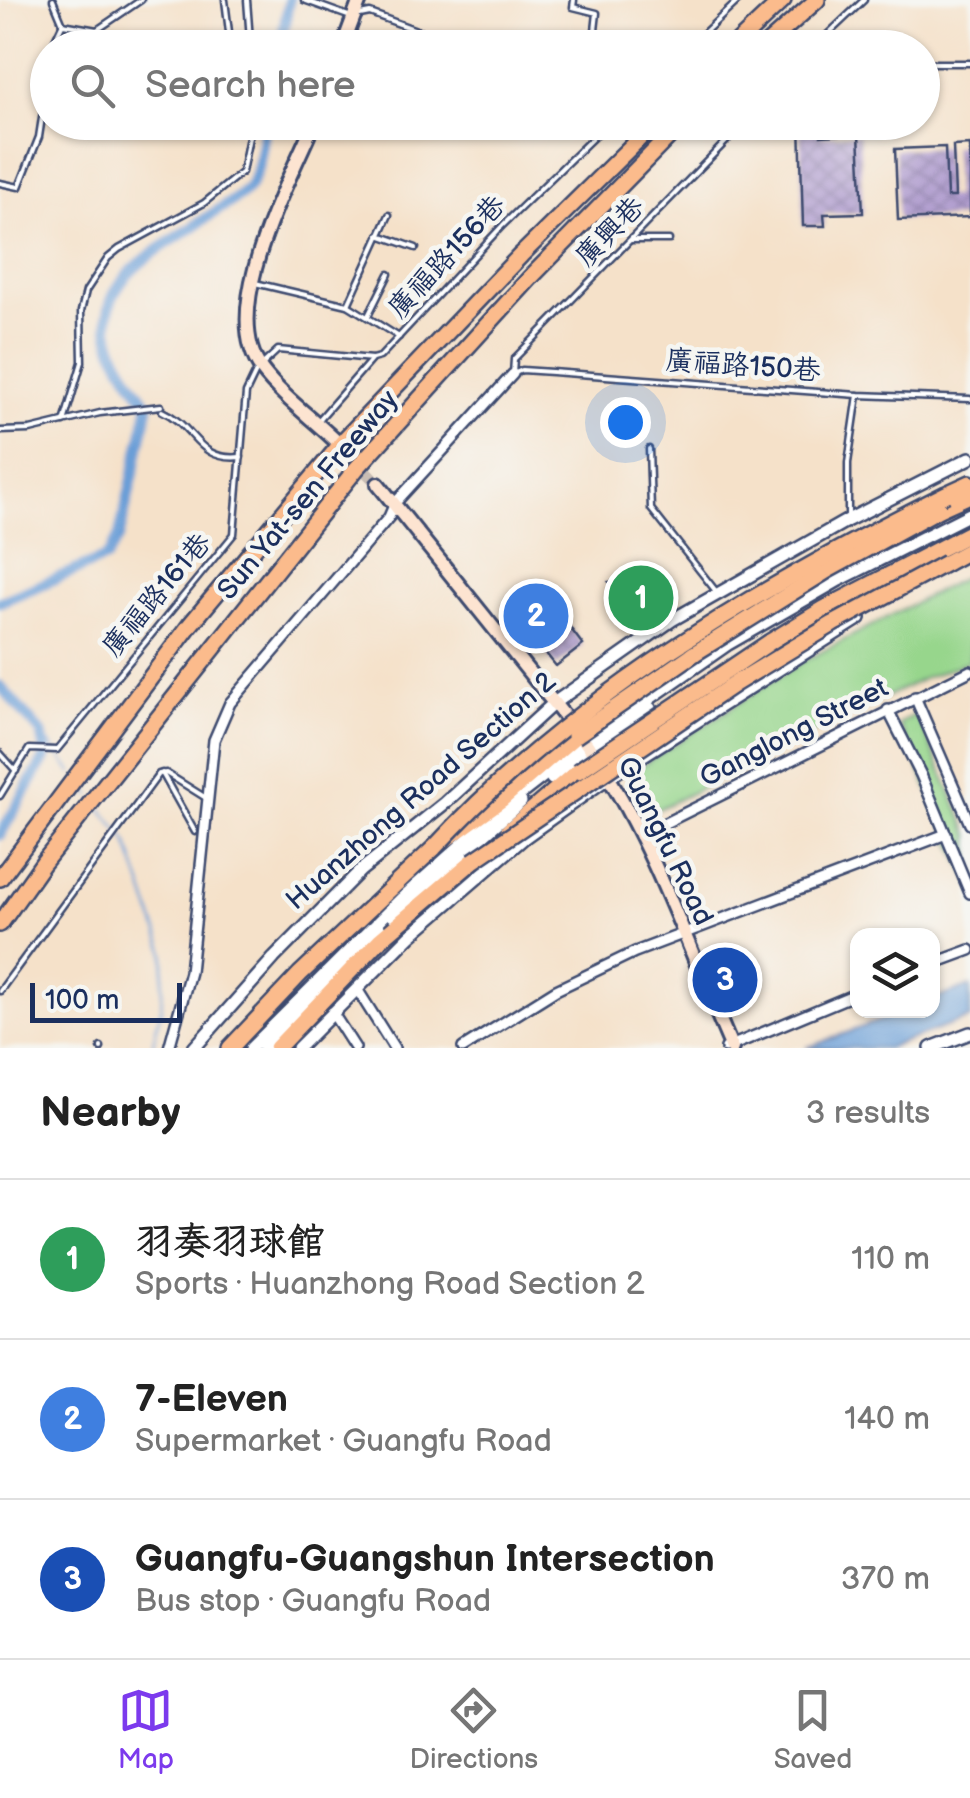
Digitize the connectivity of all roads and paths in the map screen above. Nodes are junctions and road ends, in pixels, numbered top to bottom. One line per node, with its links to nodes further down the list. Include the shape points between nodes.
1 (53, 0): 13 (lane)
2 (140, 0): 13 (lane, via 102,28)
3 (226, 0): 15 (lane)
4 (247, 0): 16 (lane)
5 (304, 0): 12 (lane)
6 (360, 0): 12 (main road)
7 (574, 0): 19 (lane, via 572,7 597,13)
8 (739, 0): 20 (lane)
9 (783, 0): 21 (highway)
10 (817, 0): 22 (highway)
11 (864, 0): 23 (lane)
12 (352, 18): 17 (main road); 18 (lane, via 370,12)
13 (63, 24): 14 (lane)
14 (60, 30)
15 (229, 30)
16 (248, 30)
17 (348, 30)
18 (416, 30)
19 (596, 30)
20 (707, 30)
21 (751, 30)
22 (784, 30)
23 (832, 30)
24 (940, 63): 25 (lane)
25 (970, 63)
26 (36, 140): 33 (lane, via 19,187)
27 (248, 140): 49 (lane, via 242,172 204,203 119,248 86,291 82,362)
28 (307, 140): 40 (main road)
29 (590, 140): 43 (lane, 廣福路156巷)
30 (638, 140): 82 (highway, Sun Yat-sen Freeway, via 346,438 190,626)
31 (665, 140): 84 (highway, Sun Yat-sen Freeway, via 356,469)
32 (728, 140): 36 (lane, 廣興巷)
33 (0, 183)
34 (390, 215): 35 (lane)
35 (379, 236): 38 (lane); 41 (lane)
36 (631, 240): 37 (lane); 46 (lane, 廣興巷, via 514,359)
37 (668, 240)
38 (416, 248)
39 (389, 274): 42 (lane)
40 (251, 282): 41 (lane); 45 (main road, via 248,332)
41 (348, 306): 42 (lane)
42 (368, 316): 43 (lane)
43 (399, 337): 44 (lane, 廣福路156巷)
44 (372, 360): 45 (lane, via 278,350); 50 (lane, 廣福路156巷)
45 (259, 367): 50 (main road); 54 (lane, 廣福路161巷, via 246,394)
46 (513, 374): 47 (lane, 廣福路150巷); 59 (street)
47 (858, 396): 48 (lane, 廣福路150巷); 61 (lane)
48 (970, 399)
49 (64, 422): 51 (lane); 54 (lane, via 162,409 207,453)
50 (317, 422): 52 (main road)
51 (0, 431)
52 (340, 445)
53 (649, 450): 64 (lane, via 650,509)
54 (241, 458): 71 (lane, 廣福路161巷, via 234,534 58,750 29,748)
55 (970, 458): 61 (street, Huanzhong Road Section 2)
56 (970, 483): 80 (highway, bridge, via 775,586 637,674 474,804)
57 (378, 484): 59 (main road, Guangfu Road)
58 (970, 495): 80 (highway, bridge, via 828,570 696,654 575,736)
59 (395, 504): 67 (main road, Guangfu Road); 75 (street, via 230,704 214,740)
60 (970, 517): 69 (street, via 723,656)
61 (848, 520): 64 (street, Huanzhong Road Section 2)
62 (970, 532): 81 (highway, bridge, via 754,653 578,771)
63 (970, 554): 73 (street, via 829,635); 81 (highway, bridge, via 832,624 736,683)
64 (717, 594): 67 (street, Huanzhong Road Section 2)
65 (970, 671): 66 (street, Ganglong Street)
66 (916, 697): 68 (street, Ganglong Street); 76 (street)
67 (554, 702): 69 (main road, Guangfu Road); 95 (street, Huanzhong Road Section 2, via 362,870)
68 (888, 710): 78 (street); 79 (street, Ganglong Street)
69 (589, 746): 73 (main road, Guangfu Road); 97 (street, via 500,810); 98 (street, via 392,917)
70 (0, 753): 71 (lane)
71 (16, 771): 74 (lane, 廣福路161巷)
72 (162, 773): 75 (lane); 77 (lane); 89 (lane)
73 (609, 778): 79 (main road, Guangfu Road); 88 (street, via 525,838)
74 (0, 796)
75 (210, 800): 94 (street, via 190,972)
76 (970, 824)
77 (195, 832)
78 (946, 834): 83 (street); 85 (street)
79 (640, 836): 85 (main road, Guangfu Road)
80 (434, 848): 96 (highway)
81 (473, 861): 99 (highway, via 380,940)
82 (0, 878)
83 (970, 893)
84 (0, 924)
85 (682, 933): 93 (main road, Guangfu Road); 103 (street, via 556,990)
86 (970, 950): 87 (street)
87 (940, 961)
88 (356, 990): 91 (street); 102 (street)
89 (0, 991)
90 (850, 996): 93 (street)
91 (332, 1012): 100 (street); 101 (street)
92 (970, 1033): 104 (street)
93 (730, 1047)
94 (169, 1048)
95 (194, 1048)
96 (230, 1048)
97 (251, 1048)
98 (264, 1048)
99 (277, 1048)
100 (298, 1048)
101 (356, 1048)
102 (394, 1048)
103 (463, 1048)
104 (932, 1048)

